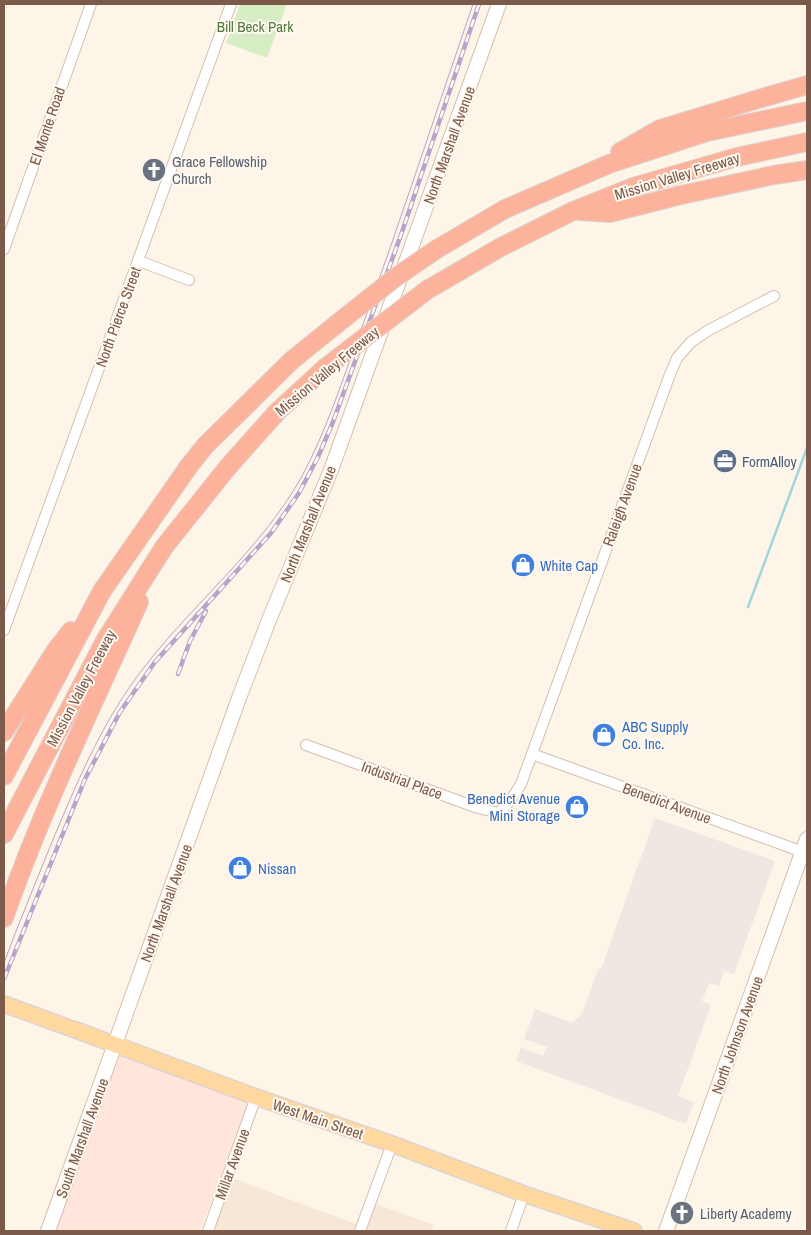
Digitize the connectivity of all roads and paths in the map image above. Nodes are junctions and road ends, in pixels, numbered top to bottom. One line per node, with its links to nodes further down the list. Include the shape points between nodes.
1 (91, 4): 10 (street, El Monte Road)
2 (232, 4): 11 (street, North Pierce Street)
3 (499, 4): 26 (main road, North Marshall Avenue, via 331,470 239,698)
4 (807, 85): 8 (highway, via 660,130)
5 (807, 111): 8 (highway, Mission Valley Freeway, via 707,132 608,164)
6 (807, 142): 9 (highway, Mission Valley Freeway, via 737,156 633,187)
7 (807, 170): 9 (highway, via 610,213)
8 (558, 186): 15 (highway, Mission Valley Freeway, bridge, via 505,209 437,249 291,361 205,446)
9 (573, 211): 14 (highway, Mission Valley Freeway, bridge, via 501,247 427,290 325,368 277,412)
10 (4, 249)
11 (139, 261): 12 (street); 16 (street, North Pierce Street)
12 (189, 280)
13 (774, 296): 19 (street, Raleigh Avenue, via 709,330 691,342 677,358)
14 (164, 547): 22 (highway, Mission Valley Freeway, via 106,639); 24 (highway, via 58,780)
15 (102, 591): 17 (highway, via 56,650); 20 (highway, Mission Valley Freeway)
16 (4, 630)
17 (4, 732)
18 (306, 745): 21 (street, Industrial Place)
19 (532, 754): 21 (street, Raleigh Avenue, via 521,784); 23 (street, Benedict Avenue)
20 (4, 776)
21 (499, 813)
22 (4, 834)
23 (805, 846): 35 (main road, North Johnson Avenue)
24 (4, 918)
25 (4, 1004): 26 (main road, West Main Street)
26 (116, 1044): 27 (main road, West Main Street); 30 (main road, South Marshall Avenue)
27 (256, 1097): 28 (main road, West Main Street); 31 (street, Millar Avenue)
28 (392, 1144): 29 (main road, West Main Street); 32 (street)
29 (524, 1194): 33 (street); 34 (main road, West Main Street)
30 (48, 1231)
31 (208, 1231)
32 (360, 1231)
33 (510, 1231)
34 (634, 1231)
35 (666, 1231)

